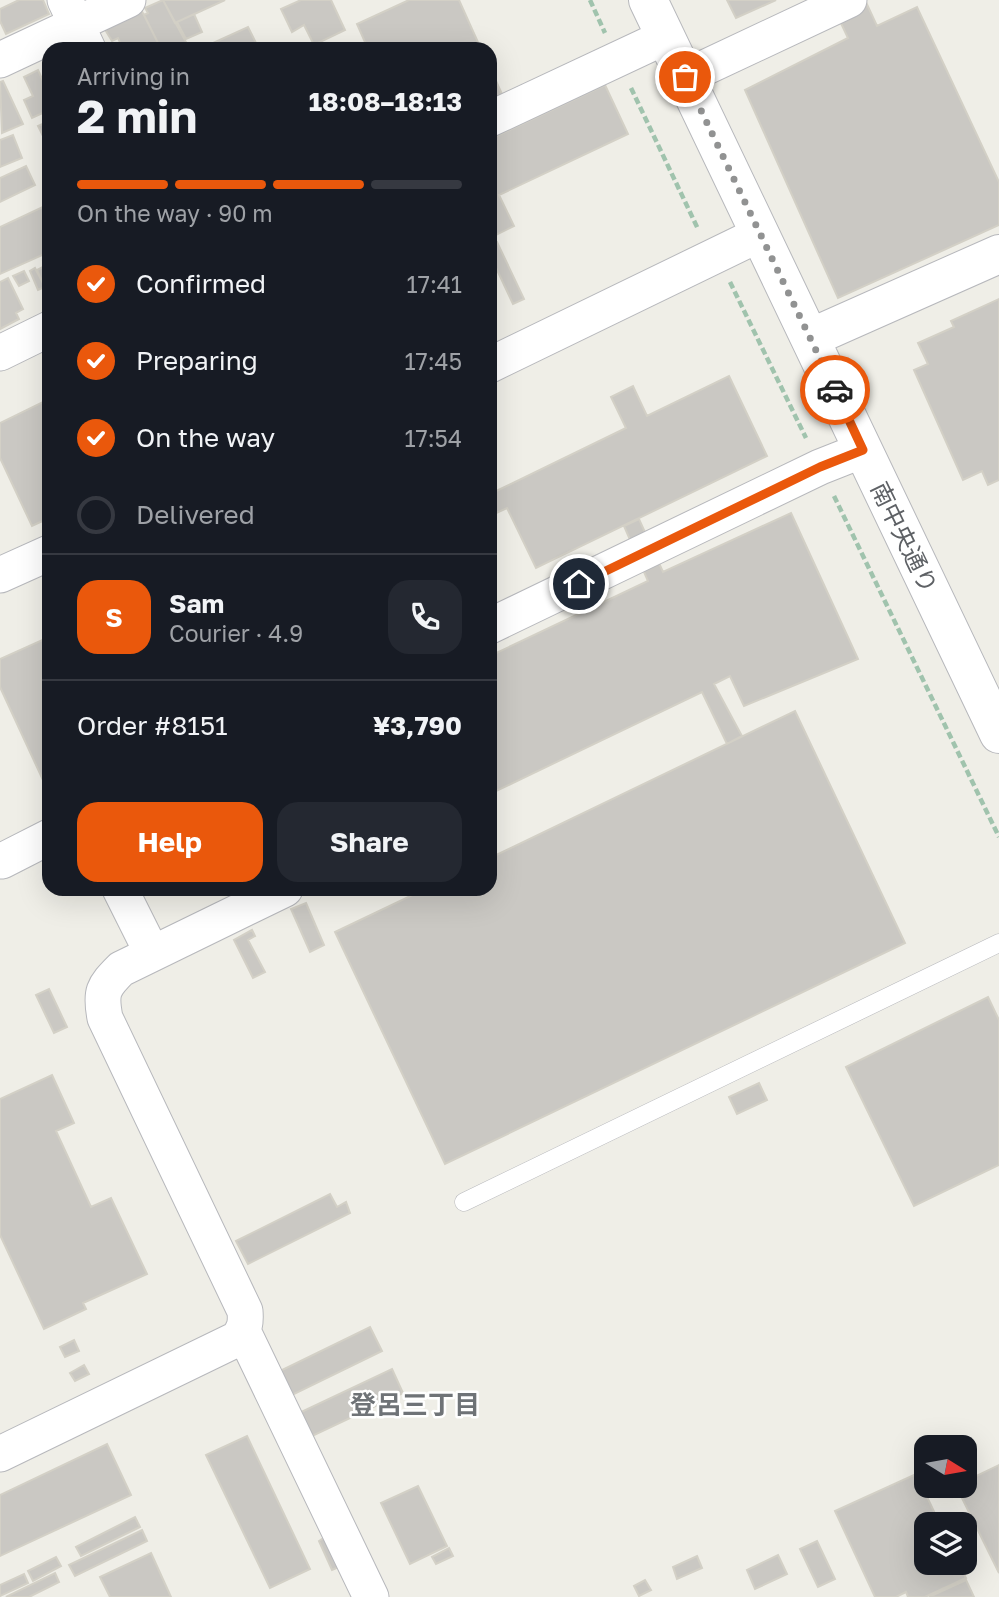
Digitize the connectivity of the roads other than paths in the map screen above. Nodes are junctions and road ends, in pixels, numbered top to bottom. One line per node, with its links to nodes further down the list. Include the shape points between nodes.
1 (128, 0): 4 (street)
2 (648, 0): 5 (street, 南中央通り)
3 (849, 0): 7 (street)
4 (77, 24): 6 (street)
5 (665, 37): 7 (street, 南中央通り); 8 (street)
6 (0, 61)
7 (685, 77): 9 (street, 南中央通り)
8 (497, 116)
9 (760, 234): 12 (street, 南中央通り); 14 (street)
10 (999, 254): 12 (street)
11 (42, 333): 13 (street)
12 (810, 338): 15 (street, 南中央通り)
13 (0, 354)
14 (497, 362)
15 (863, 450): 18 (street); 19 (street, 南中央通り)
16 (42, 556): 17 (street)
17 (0, 575)
18 (497, 623)
19 (999, 734)
20 (42, 840): 21 (street)
21 (2, 860)
22 (124, 896): 25 (street)
23 (270, 896): 25 (street)
24 (999, 943): 26 (lane)
25 (152, 953): 27 (street, via 121,969 107,983 101,998 105,1018 245,1311)
26 (464, 1202)
27 (243, 1331): 28 (street, via 237,1339); 29 (street)
28 (0, 1454)
29 (371, 1597)

